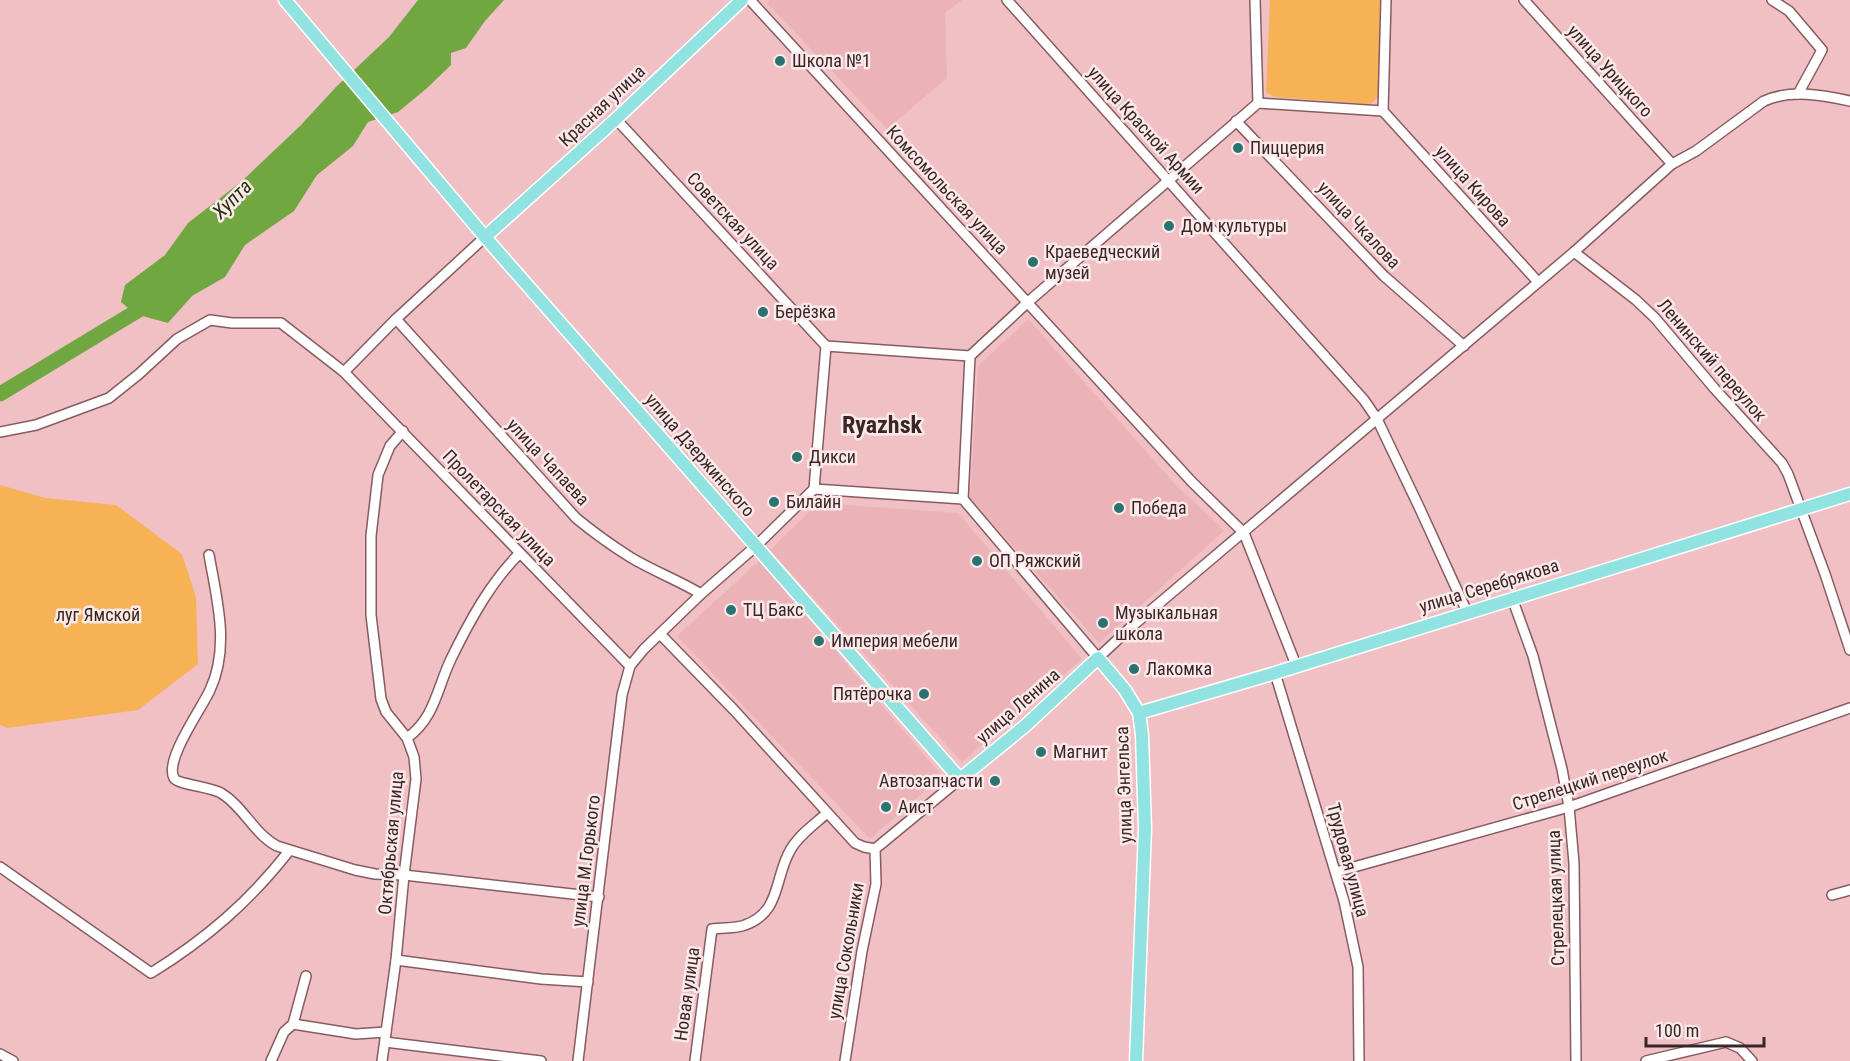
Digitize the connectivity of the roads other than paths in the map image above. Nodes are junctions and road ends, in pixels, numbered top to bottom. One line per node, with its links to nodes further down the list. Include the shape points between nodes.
1 (285, 0): 17 (main road, улица Дзержинского)
2 (742, 0): 13 (main road, Красная улица)
3 (750, 0): 20 (street, Комсомольская улица)
4 (1007, 0): 16 (street, улица Красной Армии)
5 (1255, 0): 11 (street)
6 (1386, 0): 12 (street)
7 (1524, 0): 15 (street, улица Урицкого)
8 (1772, 0): 9 (street, via 1789,11 1822,50)
9 (1798, 94): 10 (street); 15 (street, via 1764,101)
10 (1850, 101)
11 (1258, 103): 12 (street); 14 (street)
12 (1383, 111): 19 (street, улица Кирова)
13 (616, 119): 17 (main road, Красная улица); 22 (street, Советская улица)
14 (1236, 121): 16 (street); 23 (street, улица Чкалова, via 1384,276)
15 (1672, 164): 18 (street)
16 (1169, 181): 20 (street); 26 (street, улица Красной Армии)
17 (485, 237): 21 (street); 34 (main road, улица Дзержинского)
18 (1574, 252): 19 (street); 32 (street, Ленинский переулок, via 1655,318 1782,463)
19 (1538, 282): 23 (street)
20 (1028, 302): 24 (street); 33 (street, Комсомольская улица, via 1192,482)
21 (396, 319): 25 (street); 37 (street, улица Чапаева, via 576,518 631,557)
22 (826, 346): 24 (street); 29 (street)
23 (1464, 346): 26 (street)
24 (970, 356): 31 (street)
25 (344, 372): 27 (street, Пролетарская улица); 28 (street, Пролетарская улица, via 281,322 210,320 177,339 109,398 36,425)
26 (1377, 419): 33 (street); 39 (street, улица Красной Армии)
27 (403, 431): 35 (street, Пролетарская улица); 48 (street, via 382,461 376,485 371,536 371,615 381,699 386,712)
28 (0, 432)
29 (813, 489): 31 (street); 34 (street)
30 (1850, 494): 32 (main road, улица Серебрякова)
31 (963, 499): 42 (street, улица Энгельса)
32 (1800, 509): 38 (main road, улица Серебрякова); 41 (street, Ленинский переулок)
33 (1244, 533): 42 (street); 43 (street)
34 (756, 546): 37 (street); 49 (main road, улица Дзержинского)
35 (519, 554): 44 (street, Пролетарская улица); 48 (street, via 504,569 465,632 432,710 420,729)
36 (209, 555): 53 (street, via 221,618 219,657 210,691 175,757 173,777 180,783 201,785 221,793 266,840)
37 (701, 594): 40 (street)
38 (1512, 598): 39 (main road, улица Серебрякова); 50 (street, Стрелецкая улица, via 1533,656)
39 (1467, 612): 43 (main road, улица Серебрякова)
40 (660, 634): 44 (street); 51 (street)
41 (1850, 650)
42 (1098, 658): 47 (main road, улица Энгельса); 49 (main road, улица Ленина, via 1025,726)
43 (1296, 665): 45 (main road, улица Серебрякова)
44 (630, 666): 59 (street, улица М.Горького, via 622,695)
45 (1275, 673): 47 (main road, улица Серебрякова); 55 (street, Трудовая улица)
46 (1850, 708): 50 (street, Стрелецкий переулок)
47 (1139, 713): 74 (main road, улица Энгельса, via 1145,829)
48 (407, 738): 56 (street, Октябрьская улица, via 416,779)
49 (960, 779): 52 (street)
50 (1569, 807): 55 (street, Стрелецкий переулок); 76 (street, Стрелецкая улица, via 1574,863)
51 (827, 813): 52 (street, via 855,843); 72 (street, Новая улица, via 790,849 768,910 745,925 712,928)
52 (875, 849): 73 (street, улица Сокольники, via 876,884)
53 (289, 851): 54 (street, via 226,920 151,973); 56 (street, via 354,870)
54 (0, 867)
55 (1336, 872): 75 (street, Трудовая улица, via 1358,967)
56 (404, 875): 59 (street); 60 (street, Октябрьская улица)
57 (1850, 890): 58 (street)
58 (1832, 895)
59 (599, 897): 62 (street, улица М.Горького)
60 (396, 960): 62 (street); 64 (street, Октябрьская улица)
61 (306, 976): 63 (street)
62 (588, 982): 71 (street, улица М.Горького)
63 (293, 1023): 64 (street, via 356,1034); 68 (street, via 284,1032)
64 (386, 1032): 65 (street, Октябрьская улица)
65 (385, 1042): 69 (street, Октябрьская улица); 70 (street)
66 (0, 1054): 67 (street)
67 (13, 1061)
68 (271, 1061)
69 (382, 1061)
70 (541, 1061)
71 (578, 1061)
72 (695, 1061)
73 (845, 1061)
74 (1136, 1061)
75 (1359, 1061)
76 (1576, 1061)
77 (1646, 1061): 78 (street, via 1726,1042 1740,1048)
78 (1752, 1061)

